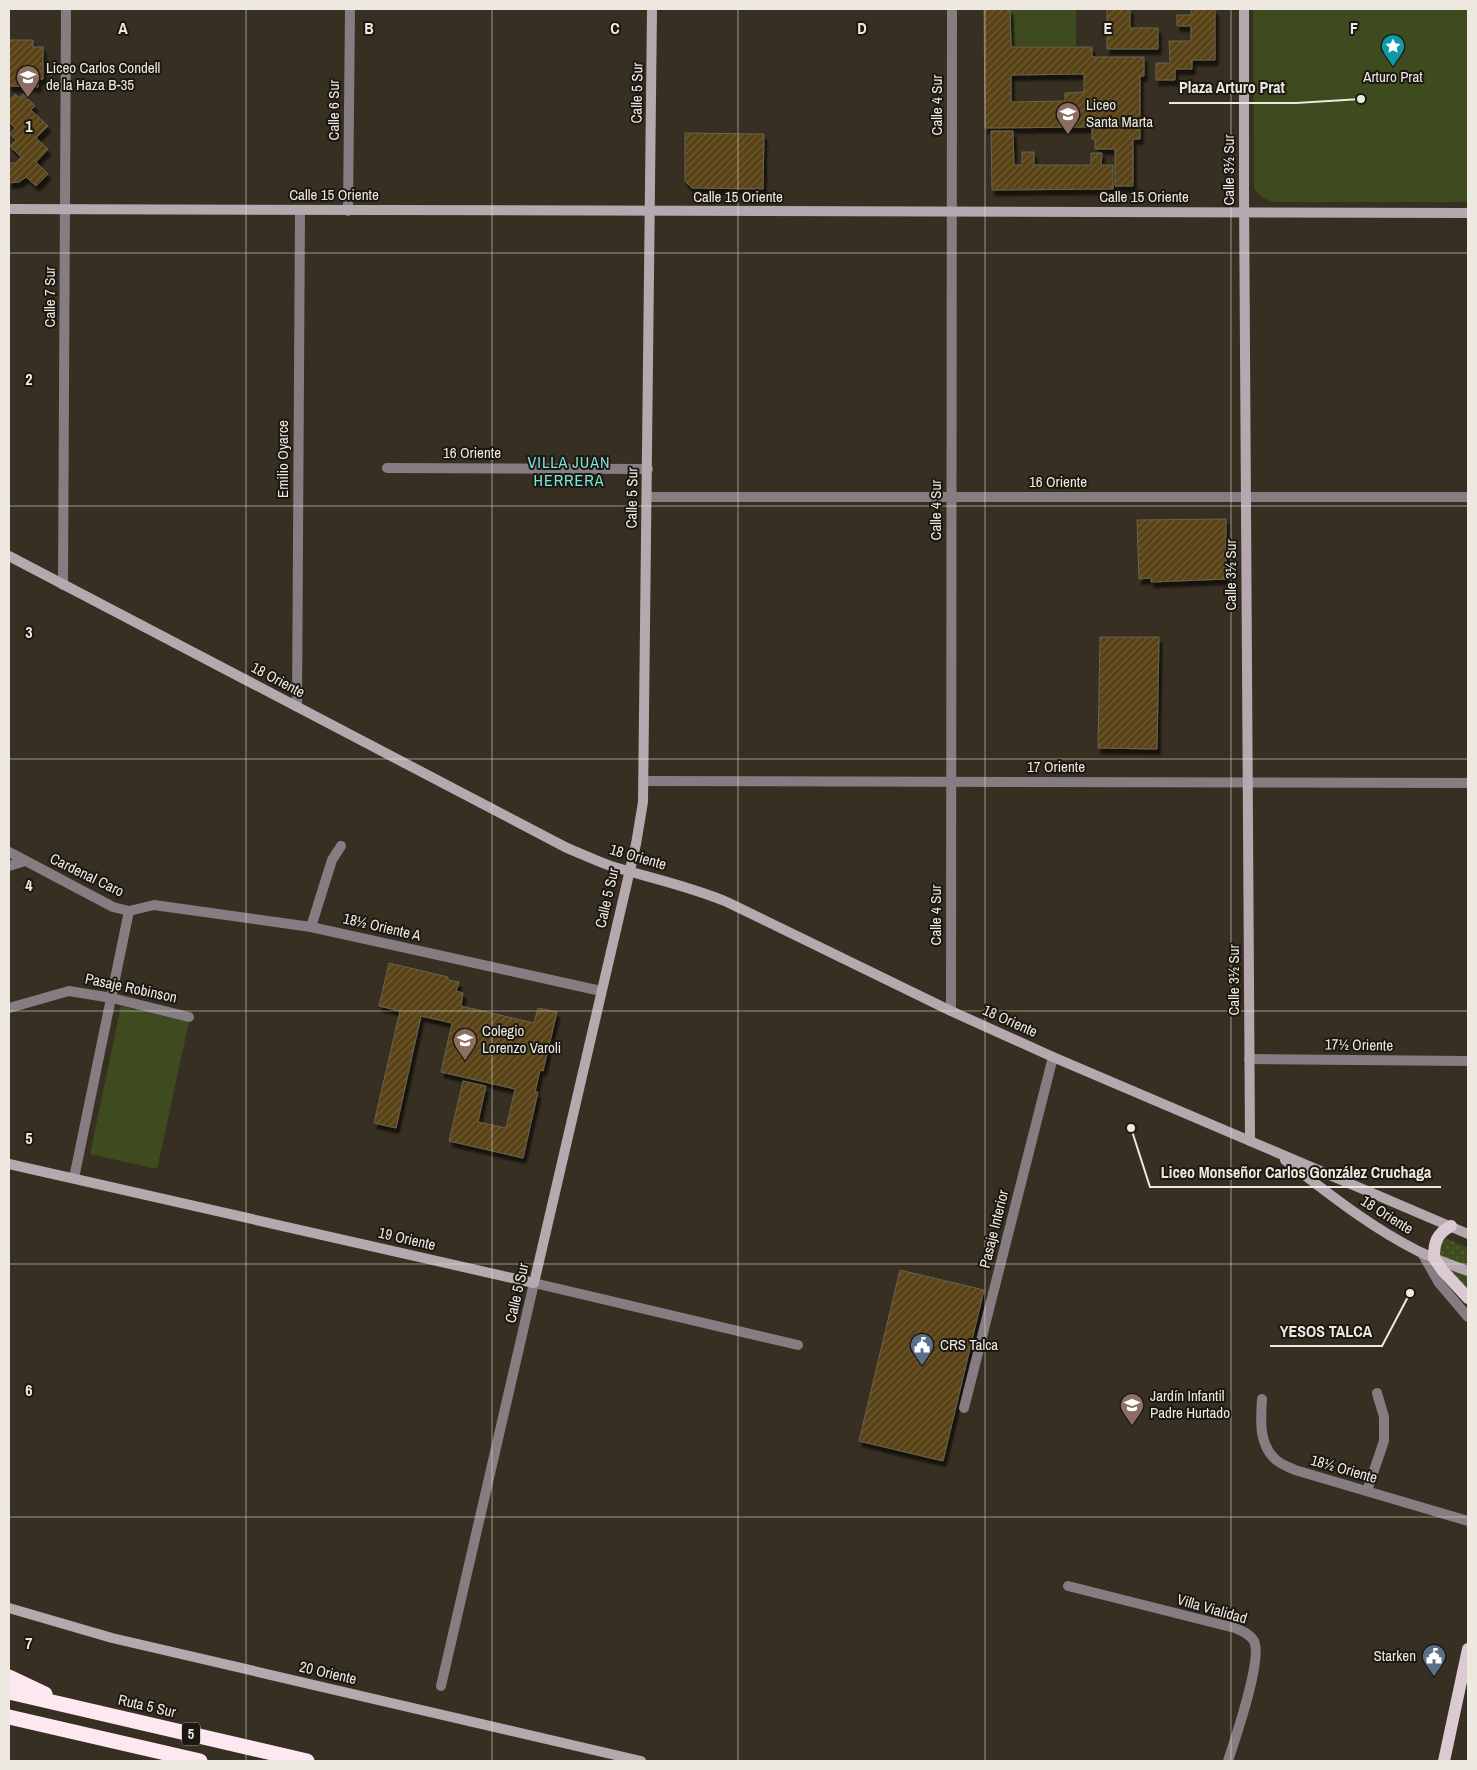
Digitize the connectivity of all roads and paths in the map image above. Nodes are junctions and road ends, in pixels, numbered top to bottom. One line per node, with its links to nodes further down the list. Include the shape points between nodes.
1 (66, 9): 7 (street, Calle 7 Sur)
2 (350, 9): 9 (street, Calle 6 Sur)
3 (652, 9): 10 (street, Calle 5 Sur)
4 (952, 9): 11 (street, Calle 4 Sur)
5 (1244, 9): 12 (street, Calle 3½ Sur)
6 (9, 209): 7 (street, Calle 15 Oriente)
7 (65, 210): 8 (street, Calle 15 Oriente); 21 (street, Calle 7 Sur)
8 (300, 210): 9 (street, Calle 15 Oriente); 22 (street, Emilio Oyarce)
9 (348, 210): 10 (street, Calle 15 Oriente)
10 (650, 212): 11 (street, Calle 15 Oriente); 15 (street, Calle 5 Sur)
11 (952, 212): 12 (street, Calle 15 Oriente); 17 (street, Calle 4 Sur)
12 (1244, 213): 13 (street, Calle 15 Oriente); 18 (street, Calle 3½ Sur)
13 (1468, 214)
14 (387, 468): 15 (street, 16 Oriente)
15 (648, 469): 16 (street, Calle 5 Sur)
16 (648, 497): 17 (street, 16 Oriente); 23 (street, Calle 5 Sur)
17 (951, 497): 18 (street, 16 Oriente); 24 (street, Calle 4 Sur)
18 (1246, 497): 19 (street, 16 Oriente); 25 (street, Calle 3½ Sur)
19 (1468, 497)
20 (9, 556): 21 (street, 18 Oriente)
21 (63, 585): 22 (street, 18 Oriente)
22 (298, 707): 31 (street, 18 Oriente, via 567,848)
23 (644, 781): 24 (street, 17 Oriente); 31 (street, Calle 5 Sur, via 640,822)
24 (951, 782): 25 (street, 17 Oriente); 38 (street, Calle 4 Sur)
25 (1247, 783): 26 (street, 17 Oriente); 41 (street, Calle 3½ Sur)
26 (1468, 784)
27 (341, 846): 34 (street, via 332,860)
28 (9, 852): 29 (street, Cardenal Caro)
29 (25, 861): 30 (street); 33 (street, Cardenal Caro, via 114,907)
30 (9, 866)
31 (629, 871): 35 (street, Calle 5 Sur); 38 (street, 18 Oriente, via 701,891 727,902)
32 (154, 905): 33 (street, Cardenal Caro); 34 (street, 18½ Oriente A)
33 (130, 911): 36 (street)
34 (311, 927): 35 (street, 18½ Oriente A)
35 (602, 992): 52 (street, Calle 5 Sur)
36 (112, 998): 37 (street, Pasaje Robinson, via 69,991); 39 (street, Pasaje Robinson); 46 (street)
37 (9, 1008)
38 (951, 1011): 40 (street, 18 Oriente)
39 (189, 1017)
40 (1053, 1056): 43 (street, 18 Oriente); 58 (street, Pasaje Interior)
41 (1249, 1059): 42 (street, 17½ Oriente); 43 (street, Calle 3½ Sur)
42 (1468, 1061)
43 (1250, 1141): 44 (street, 18 Oriente)
44 (1275, 1152): 47 (street, 18 Oriente); 49 (street, 18 Oriente, via 1362,1219)
45 (9, 1164): 46 (street, 19 Oriente)
46 (74, 1178): 52 (street, 19 Oriente)
47 (1451, 1226): 48 (street, 18 Oriente); 50 (main road, via 1436,1239)
48 (1468, 1234)
49 (1422, 1253): 50 (street, 18 Oriente); 54 (street, via 1439,1283)
50 (1434, 1258): 51 (street, 18 Oriente); 53 (main road)
51 (1468, 1271)
52 (534, 1283): 55 (street, 19 Oriente); 65 (street, Calle 5 Sur)
53 (1468, 1298)
54 (1468, 1317)
55 (798, 1345)
56 (1376, 1393): 59 (street, via 1384,1417 1384,1441)
57 (1262, 1399): 59 (street, 18½ Oriente, via 1261,1428 1266,1447 1275,1459 1295,1470)
58 (964, 1408)
59 (1367, 1491): 60 (street, 18½ Oriente)
60 (1468, 1521)
61 (1068, 1586): 74 (street, Villa Vialidad, via 1235,1628 1254,1640 1257,1654 1254,1671)
62 (9, 1608): 73 (street, 20 Oriente, via 112,1638)
63 (1468, 1649): 75 (main road)
64 (9, 1677): 67 (highway)
65 (441, 1686)
66 (9, 1692): 67 (highway, Ruta 5 Sur / 5)
67 (74, 1707): 72 (highway, Ruta 5 Sur / 5)
68 (9, 1716): 70 (highway, 5)
69 (9, 1721): 70 (highway)
70 (37, 1723): 71 (highway, 5)
71 (200, 1761)
72 (307, 1761)
73 (641, 1761)
74 (1228, 1761)
75 (1444, 1761)

